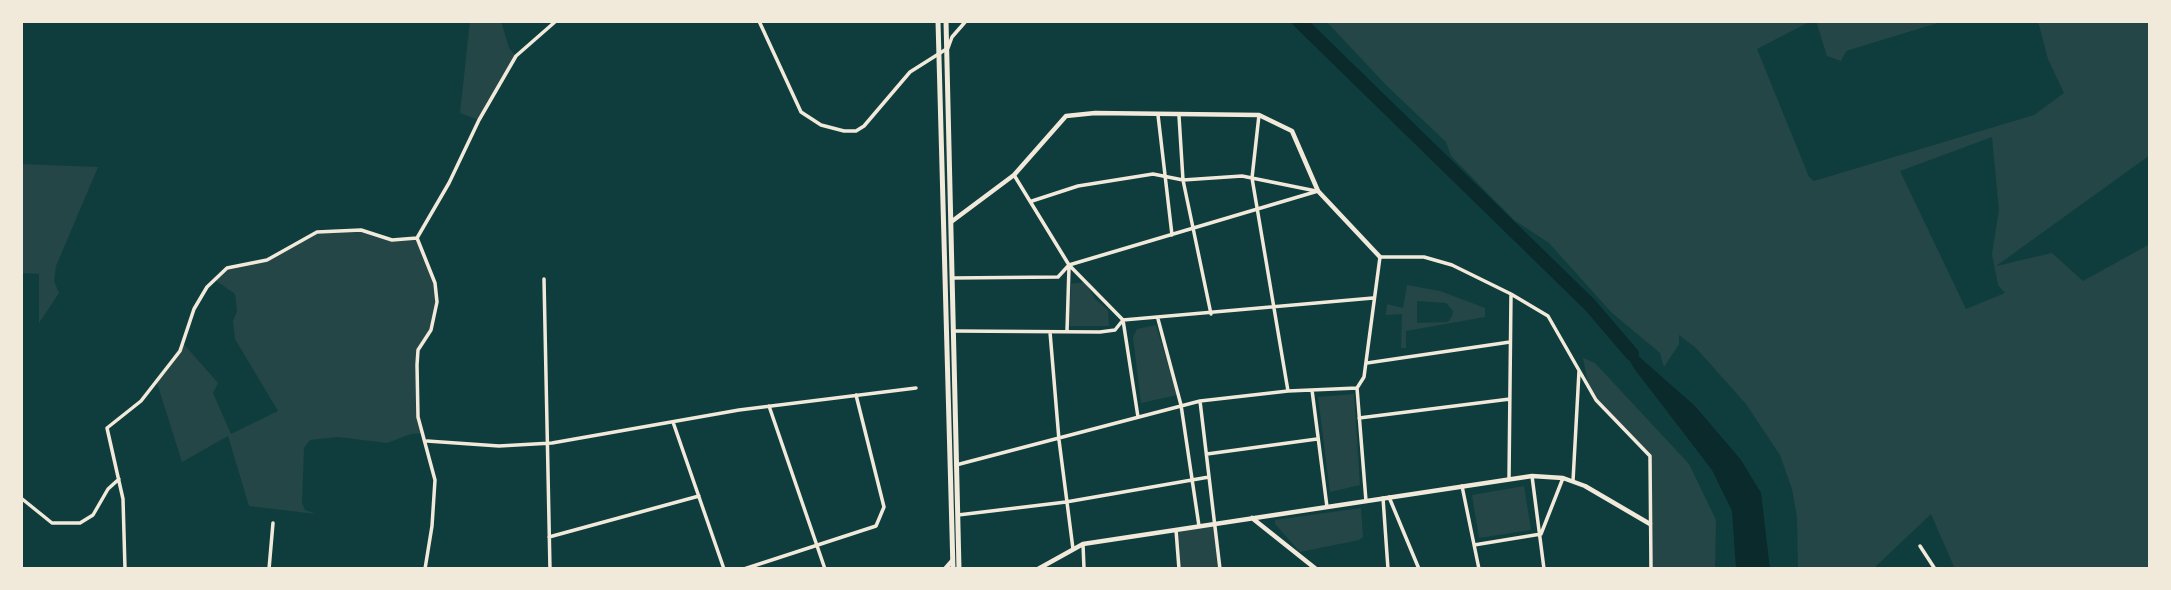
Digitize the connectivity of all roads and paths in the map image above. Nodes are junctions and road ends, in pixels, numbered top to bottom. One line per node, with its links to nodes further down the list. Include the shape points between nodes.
1 (556, 21): 21 (street, via 516,56)
2 (759, 21): 7 (street, via 802,112 821,125 844,131 864,126 910,72)
3 (938, 21): 7 (main road)
4 (946, 21): 6 (main road)
5 (966, 21): 6 (street)
6 (948, 48): 7 (street); 18 (main road)
7 (941, 53): 84 (main road)
8 (1259, 114): 10 (main road); 13 (street); 15 (main road, via 1292,131)
9 (1157, 115): 10 (main road); 11 (main road, via 1066,116); 12 (street)
10 (1179, 116): 14 (street)
11 (1014, 175): 16 (street); 18 (main road)
12 (1165, 176): 14 (street); 16 (street, via 1078,186); 20 (street)
13 (1252, 178): 14 (street); 15 (street); 17 (street)
14 (1183, 180): 19 (street)
15 (1318, 191): 17 (street); 22 (main road)
16 (1032, 201): 23 (street)
17 (1257, 210): 19 (street); 28 (street)
18 (951, 222): 24 (main road)
19 (1193, 229): 20 (street); 29 (street)
20 (1172, 235): 23 (street)
21 (417, 238): 52 (street, via 437,302 431,330 418,350 418,417); 59 (street, via 393,240 361,230 317,232 267,260 227,268 207,287 180,351 159,380 107,428)
22 (1380, 257): 26 (street, via 1424,257); 27 (street)
23 (1069, 265): 24 (street, via 1058,277); 31 (street); 33 (street)
24 (952, 278): 32 (main road)
25 (544, 279): 53 (street)
26 (1511, 293): 35 (street); 37 (street, via 1548,316)
27 (1373, 298): 28 (street); 36 (street)
28 (1275, 308): 29 (street); 41 (street)
29 (1211, 314): 30 (street)
30 (1158, 318): 31 (street); 45 (street)
31 (1124, 320): 33 (street, via 1115,330); 47 (street)
32 (954, 331): 34 (street); 55 (main road)
33 (1067, 331): 34 (street)
34 (1050, 332): 51 (street)
35 (1510, 342): 36 (street); 43 (street)
36 (1366, 363): 39 (street)
37 (1579, 370): 62 (street); 74 (street, via 1596,400 1650,456)
38 (916, 388): 42 (street)
39 (1357, 388): 40 (street); 48 (street)
40 (1312, 390): 41 (street); 50 (street)
41 (1288, 391): 44 (street)
42 (856, 395): 46 (street); 80 (street, via 884,507 876,526)
43 (1510, 399): 48 (street); 60 (street)
44 (1200, 401): 45 (street); 54 (street)
45 (1181, 405): 47 (street); 61 (street)
46 (769, 406): 49 (street); 80 (street)
47 (1138, 417): 51 (street)
48 (1359, 418): 67 (street)
49 (673, 422): 53 (street); 64 (street)
50 (1317, 439): 54 (street); 69 (street)
51 (1059, 440): 55 (street); 68 (street)
52 (427, 441): 53 (street, via 499,446); 87 (street, via 435,480)
53 (545, 443): 78 (street)
54 (1207, 454): 57 (street)
55 (956, 465): 70 (main road)
56 (1532, 476): 58 (main road); 60 (main road); 77 (street)
57 (1209, 477): 61 (street); 73 (street)
58 (1563, 478): 62 (main road); 77 (street)
59 (119, 479): 65 (street, via 93,515 80,523 52,523); 85 (street)
60 (1509, 479): 63 (main road)
61 (1193, 480): 68 (street); 75 (street)
62 (1573, 481): 74 (main road)
63 (1462, 486): 66 (main road); 81 (street)
64 (699, 496): 78 (street); 89 (street)
65 (21, 498)
66 (1386, 498): 67 (main road); 100 (street); 101 (street)
67 (1366, 501): 69 (main road)
68 (1066, 502): 70 (street); 83 (street)
69 (1327, 508): 71 (main road)
70 (958, 514): 94 (main road)
71 (1252, 518): 73 (main road); 99 (main road)
72 (273, 523): 86 (street)
73 (1215, 523): 75 (main road); 98 (street)
74 (1650, 524): 104 (street)
75 (1199, 526): 76 (main road)
76 (1175, 530): 79 (main road); 97 (street)
77 (1541, 534): 81 (street); 103 (street)
78 (549, 537): 88 (street)
79 (1083, 544): 83 (main road); 96 (street)
80 (819, 545): 90 (street); 91 (street)
81 (1474, 545): 102 (street)
82 (1920, 546): 105 (street)
83 (1073, 549): 95 (main road)
84 (953, 560): 92 (main road); 93 (main road)
85 (125, 569)
86 (269, 569)
87 (425, 569)
88 (550, 569)
89 (724, 569)
90 (744, 569)
91 (825, 569)
92 (945, 569)
93 (954, 569)
94 (959, 569)
95 (1038, 569)
96 (1084, 569)
97 (1179, 569)
98 (1220, 569)
99 (1316, 569)
100 (1388, 569)
101 (1419, 569)
102 (1479, 569)
103 (1544, 569)
104 (1651, 569)
105 (1935, 569)

